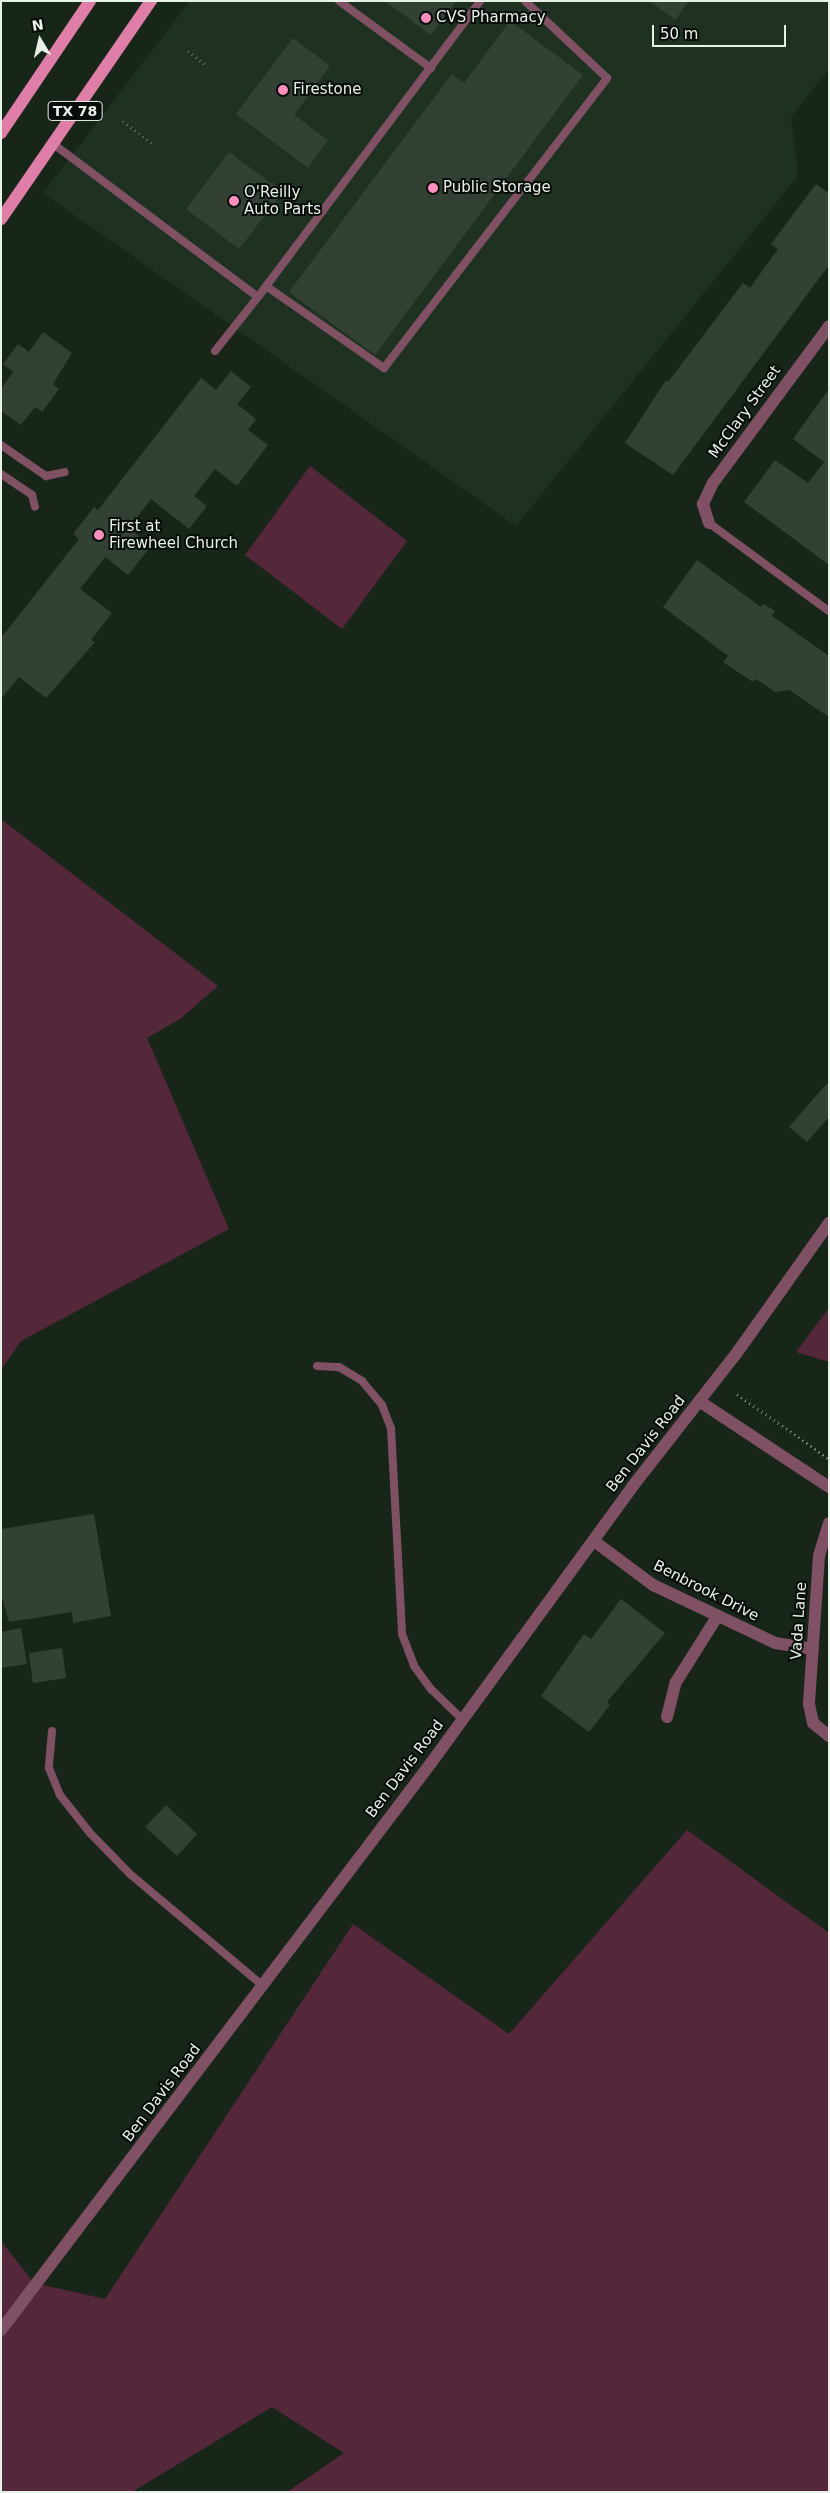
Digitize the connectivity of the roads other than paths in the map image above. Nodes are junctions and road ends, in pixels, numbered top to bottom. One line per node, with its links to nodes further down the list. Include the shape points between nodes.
1 (90, 1): 7 (main road, TX 78)
2 (151, 1): 8 (main road, TX 78)
3 (339, 1): 6 (lane)
4 (480, 1): 6 (lane)
5 (524, 1): 10 (lane, via 607,78 384,368)
6 (431, 68): 10 (lane)
7 (1, 133)
8 (52, 143): 9 (main road, TX 78); 11 (lane)
9 (1, 218)
10 (266, 286): 11 (lane)
11 (258, 297): 13 (lane)
12 (829, 326): 18 (street, McClary Street, via 714,483 703,504)
13 (215, 351)
14 (1, 445): 15 (lane, via 46,476)
15 (65, 472)
16 (1, 474): 17 (lane, via 32,494)
17 (35, 507)
18 (709, 523): 19 (lane)
19 (829, 611)
20 (829, 1223): 22 (street, Ben Davis Road)
21 (317, 1366): 29 (lane, via 339,1367 362,1381 382,1405 391,1428 402,1634 418,1671)
22 (699, 1401): 23 (street); 25 (street, Ben Davis Road)
23 (829, 1487)
24 (829, 1523): 27 (street, Vada Lane, via 820,1556)
25 (594, 1541): 26 (street, Benbrook Drive, via 653,1585); 29 (street, Ben Davis Road)
26 (717, 1617): 27 (street, Benbrook Drive, via 775,1643); 28 (street, via 676,1682)
27 (813, 1649): 31 (street, Vada Lane, via 810,1704 813,1723)
28 (667, 1717)
29 (463, 1720): 32 (street, Ben Davis Road)
30 (52, 1731): 32 (lane, via 49,1768 60,1795 90,1833 130,1874)
31 (829, 1736)
32 (263, 1986): 33 (street, Ben Davis Road)
33 (1, 2330)

